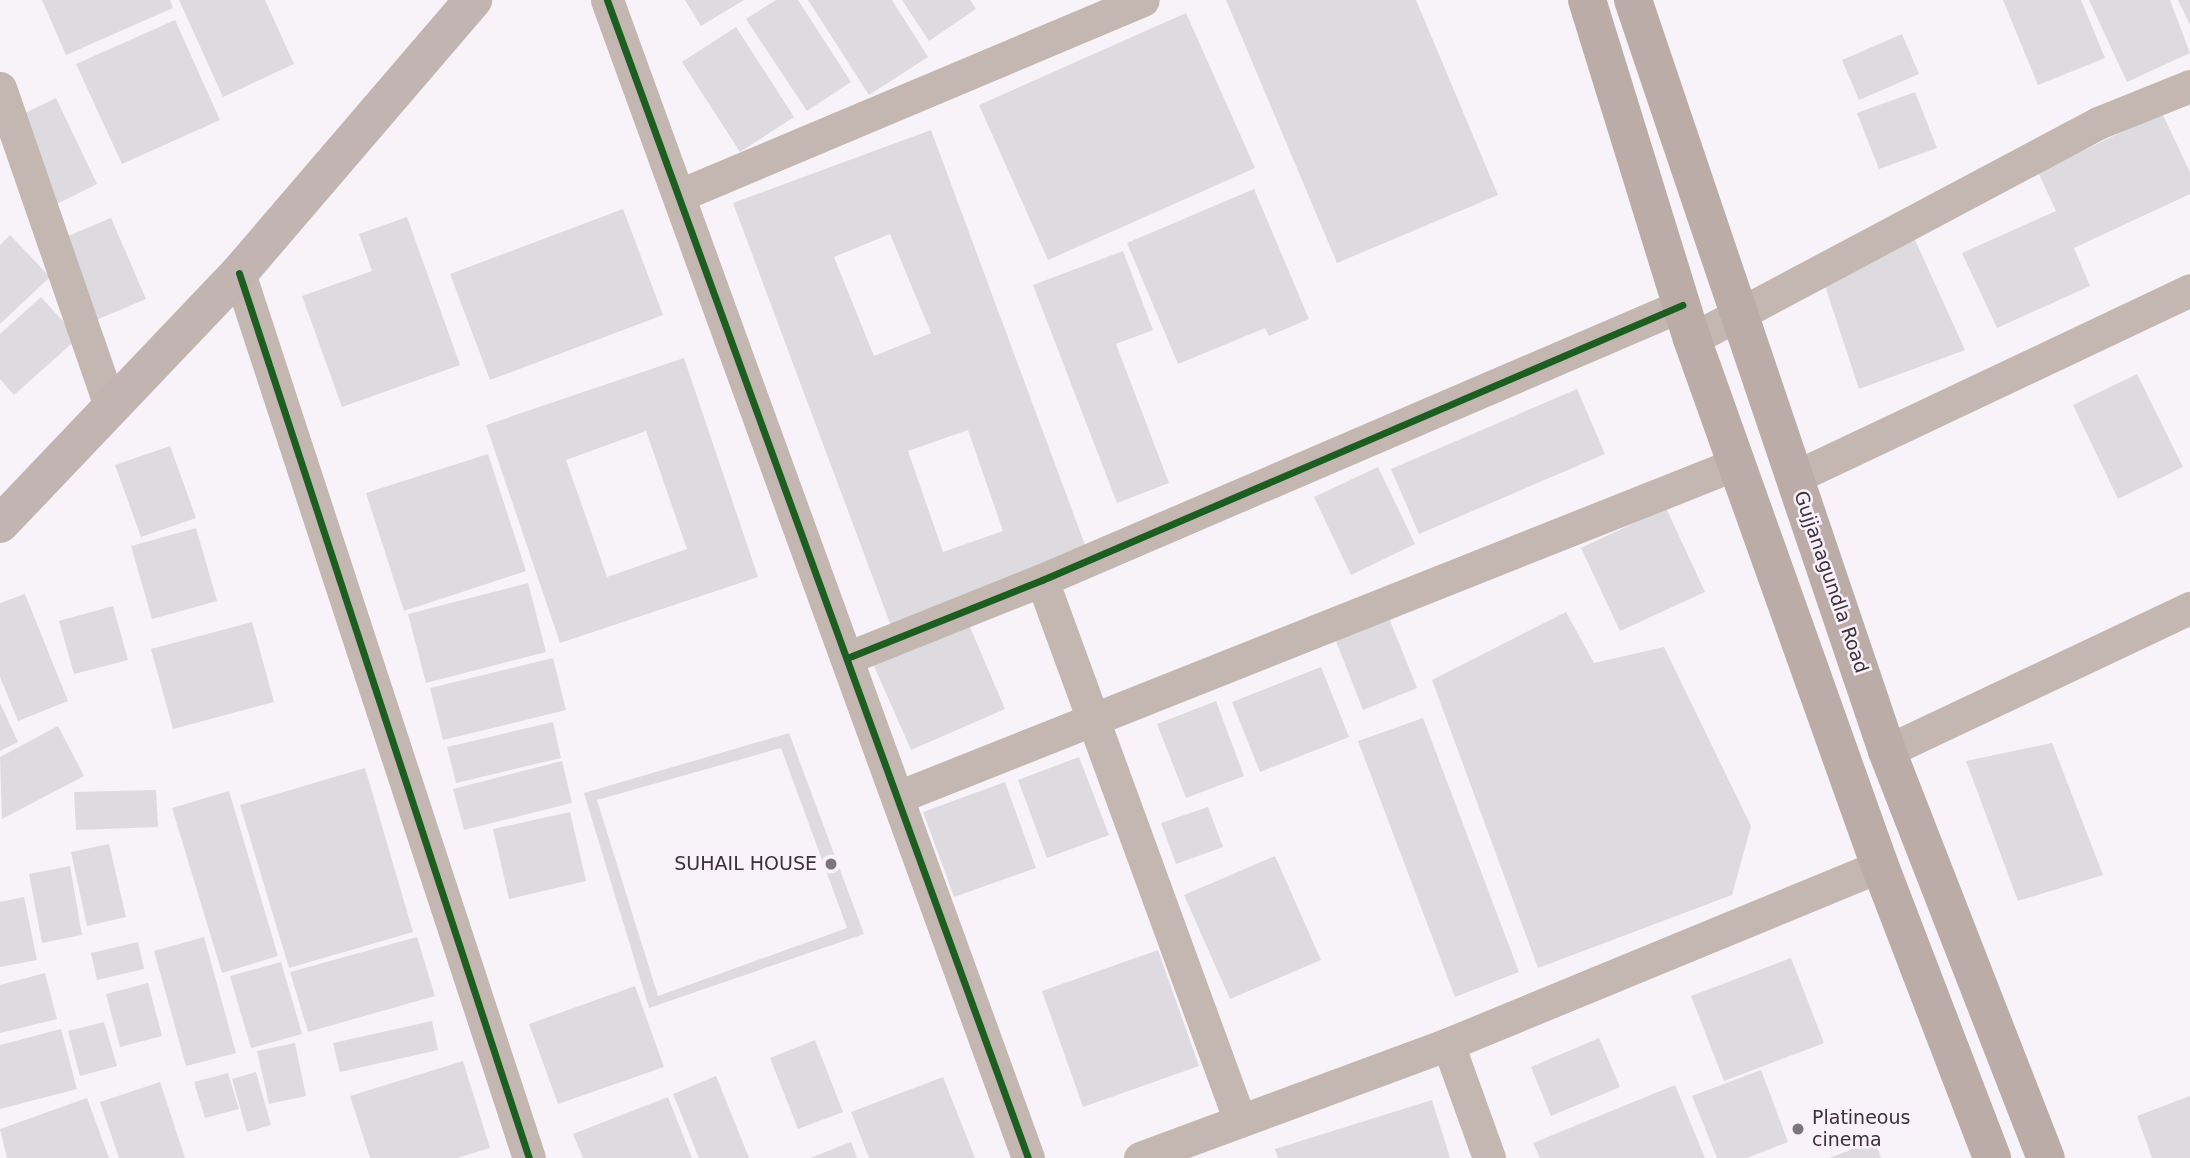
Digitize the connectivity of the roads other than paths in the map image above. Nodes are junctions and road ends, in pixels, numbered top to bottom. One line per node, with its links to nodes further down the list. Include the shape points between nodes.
1 (473, 0): 9 (street)
2 (607, 0): 8 (street)
3 (1143, 0): 8 (street)
4 (1587, 0): 12 (main road)
5 (1633, 0): 11 (main road, Gujjanagundla Road)
6 (2190, 86): 11 (street, via 2098,123)
7 (0, 88): 13 (street)
8 (680, 195): 19 (street)
9 (239, 273): 13 (street); 26 (street)
10 (2190, 290): 15 (street)
11 (1741, 317): 12 (street); 15 (main road, Gujjanagundla Road)
12 (1687, 322): 14 (main road); 17 (street)
13 (110, 405): 16 (street)
14 (1738, 463): 20 (street); 23 (main road)
15 (1796, 477): 21 (main road, Gujjanagundla Road)
16 (0, 524)
17 (1042, 580): 19 (street); 20 (street)
18 (2190, 608): 21 (street)
19 (847, 658): 22 (street)
20 (1093, 720): 22 (street); 25 (street)
21 (1887, 751): 31 (main road, Gujjanagundla Road)
22 (898, 797): 27 (street)
23 (1880, 866): 24 (street); 30 (main road)
24 (1448, 1044): 25 (street); 29 (street)
25 (1240, 1121): 28 (street)
26 (529, 1158)
27 (1028, 1158)
28 (1140, 1158)
29 (1489, 1158)
30 (1992, 1158)
31 (2046, 1158)

